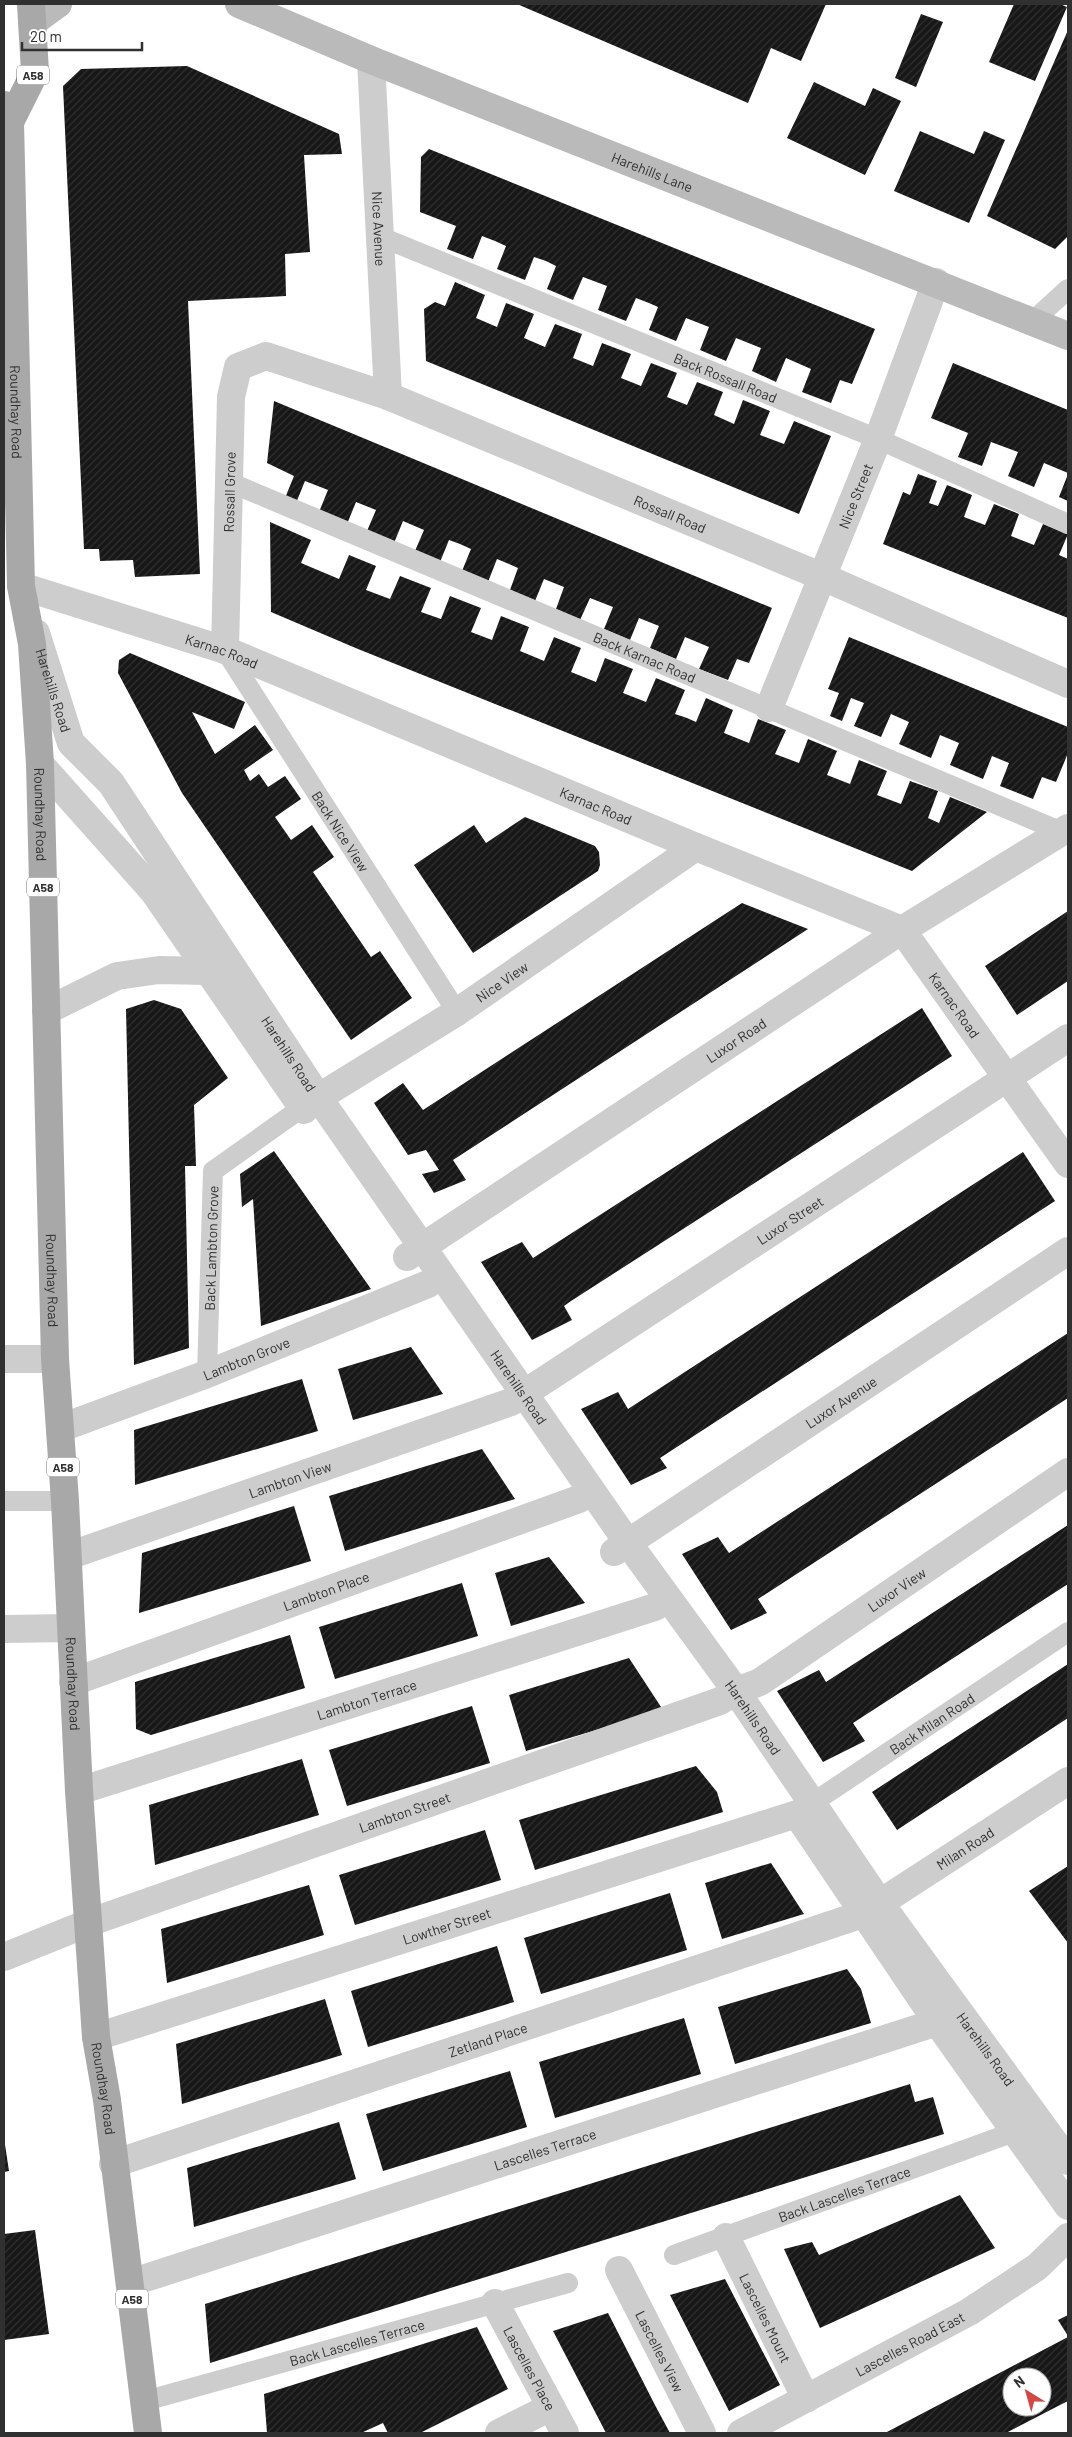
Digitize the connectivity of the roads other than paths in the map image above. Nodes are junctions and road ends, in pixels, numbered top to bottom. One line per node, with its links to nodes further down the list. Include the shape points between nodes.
1 (58, 4): 3 (main road)
2 (239, 4): 4 (main road, Harehills Lane)
3 (32, 14): 5 (main road, A58, via 35,72)
4 (371, 60): 6 (street, Nice Avenue); 7 (main road, Harehills Lane)
5 (7, 114): 16 (main road, Roundhay Road / A58)
6 (381, 237): 12 (street, Nice Avenue); 13 (lane, Back Rossall Road)
7 (936, 282): 9 (main road, Harehills Lane); 13 (street, Nice Street)
8 (1068, 289): 9 (lane)
9 (1033, 321): 10 (main road, Harehills Lane)
10 (1068, 336)
11 (266, 356): 12 (street, Rossall Road); 14 (street, Rossall Grove, via 238,367 231,397)
12 (388, 396): 17 (street, Rossall Road)
13 (878, 439): 15 (lane, Back Rossall Road); 17 (street, Nice Street)
14 (228, 482): 19 (street, Rossall Grove); 21 (lane, Back Karnac Road)
15 (1068, 524)
16 (12, 527): 18 (main road, Roundhay Road / A58)
17 (823, 577): 20 (street, Rossall Road); 21 (street, Nice Street)
18 (21, 586): 19 (street, Karnac Road); 22 (main road, Roundhay Road / A58, via 32,644); 31 (street, Harehills Road, via 71,743 111,783)
19 (225, 650): 24 (street, Karnac Road); 28 (lane, Back Nice View)
20 (1068, 684)
21 (769, 708): 23 (lane, Back Karnac Road)
22 (40, 764): 26 (street, Harehills Road, via 154,892); 27 (main road, Roundhay Road / A58)
23 (1065, 830): 25 (street, Luxor Road)
24 (696, 847): 25 (street, Karnac Road); 28 (street, Nice View)
25 (902, 930): 30 (street, Karnac Road); 34 (street, Luxor Road)
26 (207, 971): 27 (street, via 160,970 116,976); 31 (street, Harehills Road)
27 (46, 1011): 37 (main road, Roundhay Road / A58)
28 (457, 1012): 31 (street, Nice View)
29 (1068, 1038): 30 (street, Luxor Street)
30 (1007, 1078): 32 (street, Karnac Road); 39 (street, Luxor Street)
31 (310, 1102): 34 (street, Harehills Road); 38 (lane, Back Lambton Grove, via 213,1171)
32 (1068, 1164)
33 (1068, 1251): 45 (street, Luxor Avenue)
34 (414, 1252): 35 (street, Harehills Road); 39 (street, Harehills Road)
35 (428, 1284): 38 (street, Lambton Grove); 39 (street, Harehills Road)
36 (4, 1359): 37 (street)
37 (55, 1359): 40 (main road, Roundhay Road / A58)
38 (207, 1374): 40 (street, Lambton Grove)
39 (518, 1398): 42 (street, Harehills Road); 45 (street, Harehills Road); 46 (street, Lambton View)
40 (61, 1428): 44 (main road, Roundhay Road / A58)
41 (1068, 1472): 52 (street, Luxor View, via 760,1682)
42 (579, 1500): 45 (street, Harehills Road); 51 (street, Lambton Place)
43 (4, 1501): 44 (lane)
44 (65, 1501): 46 (main road, Roundhay Road / A58)
45 (621, 1548): 47 (street, Harehills Road); 52 (street, Harehills Road)
46 (68, 1556): 48 (main road, Roundhay Road / A58)
47 (654, 1607): 52 (street, Harehills Road); 54 (street, Lambton Terrace)
48 (71, 1628): 49 (street); 51 (main road, Roundhay Road / A58)
49 (4, 1629)
50 (1068, 1632): 55 (lane, Back Milan Road)
51 (73, 1682): 54 (main road, Roundhay Road / A58)
52 (728, 1696): 55 (street, Harehills Road); 57 (street, Lambton Street)
53 (1068, 1781): 56 (street, Milan Road)
54 (79, 1791): 57 (main road, Roundhay Road / A58)
55 (804, 1809): 56 (street, Harehills Road); 60 (street, Lowther Street)
56 (871, 1909): 59 (street, Harehills Road); 63 (street, Zetland Place)
57 (88, 1923): 58 (street, Lambton Street); 60 (main road, Roundhay Road / A58)
58 (4, 1957)
59 (949, 2018): 61 (street, Harehills Road); 62 (street, Harehills Road); 70 (street, Lascelles Terrace)
60 (96, 2037): 63 (main road, Roundhay Road / A58)
61 (1014, 2132): 64 (street, Harehills Road); 65 (lane, Back Lascelles Terrace)
62 (1068, 2161)
63 (114, 2164): 70 (main road, Roundhay Road / A58)
64 (1068, 2206)
65 (726, 2236): 67 (lane, Back Lascelles Terrace); 72 (street, Lascelles Mount)
66 (1068, 2236): 72 (street, Lascelles Road East, via 1037,2267 969,2312)
67 (674, 2255)
68 (619, 2270): 78 (street, Lascelles View)
69 (568, 2282): 71 (lane, Back Lascelles Terrace)
70 (130, 2283): 73 (main road, Roundhay Road / A58)
71 (495, 2303): 73 (lane, Back Lascelles Terrace); 74 (street, Lascelles Place)
72 (806, 2399): 79 (street, Lascelles Road East)
73 (146, 2401): 75 (main road, Roundhay Road / A58)
74 (551, 2407): 76 (street); 77 (street, Lascelles Place)
75 (148, 2433)
76 (499, 2433)
77 (565, 2433)
78 (702, 2433)
79 (741, 2433)

